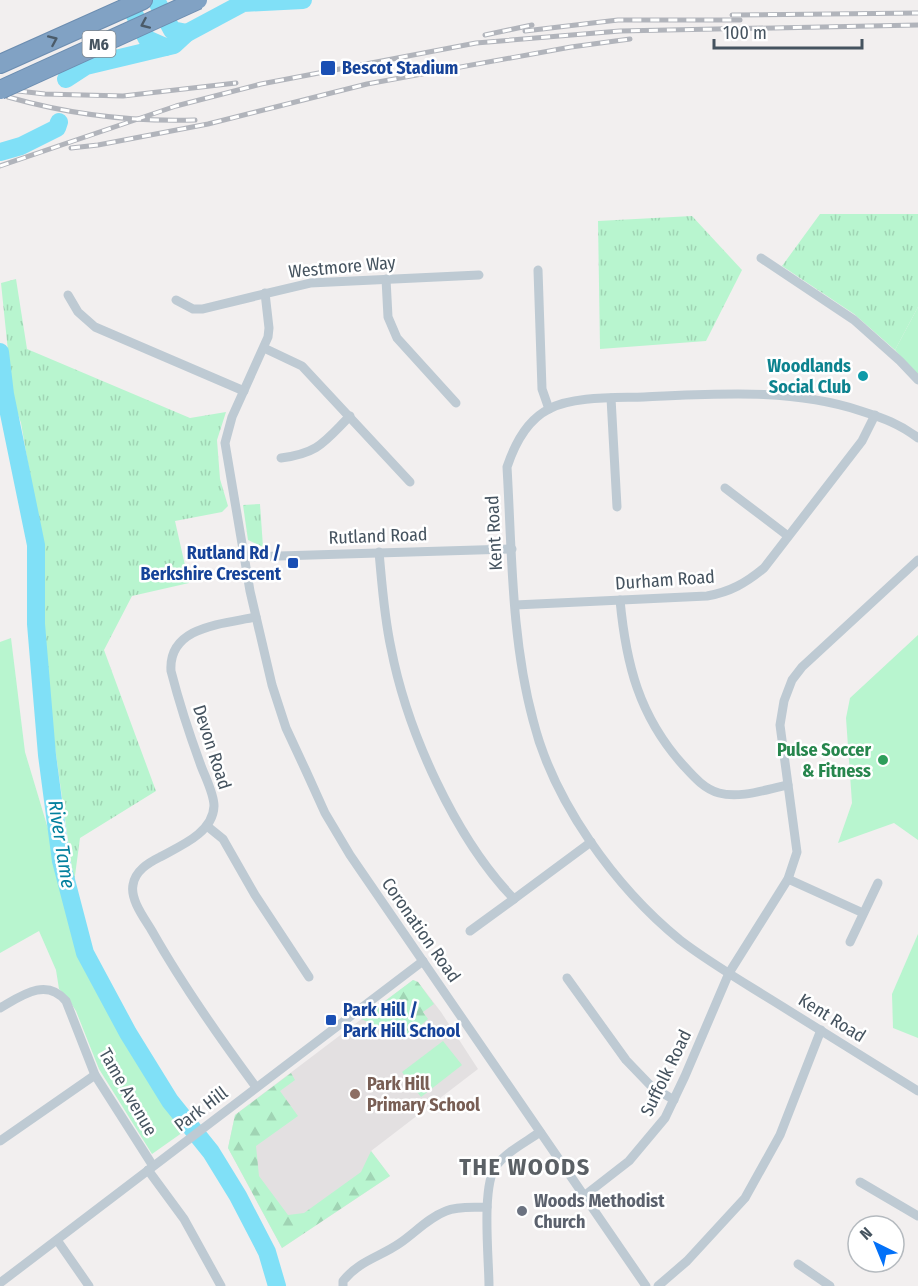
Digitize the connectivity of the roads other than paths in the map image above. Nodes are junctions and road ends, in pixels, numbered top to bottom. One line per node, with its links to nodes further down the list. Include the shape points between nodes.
1 (143, 0): 3 (highway, M6, one-way to 1)
2 (198, 0): 4 (highway, M6, one-way to 4, bridge)
3 (0, 64)
4 (0, 90)
5 (761, 258): 13 (street, via 855,320)
6 (538, 270): 17 (street, via 542,389)
7 (479, 276): 8 (street, Westmore Way)
8 (386, 279): 9 (street, Westmore Way, via 310,284); 16 (street, via 390,325 397,338)
9 (265, 293): 11 (street, Westmore Way, via 202,309); 12 (street, Coronation Road, via 269,328)
10 (68, 295): 14 (street, via 78,312 95,327)
11 (176, 300)
12 (264, 348): 14 (street, Coronation Road); 19 (street, via 302,366)
13 (918, 380)
14 (244, 391): 28 (street, Coronation Road, via 225,443)
15 (611, 398): 17 (street, Kent Road); 18 (street, Kent Road, via 793,395); 24 (street)
16 (456, 403)
17 (549, 409): 26 (street, Kent Road, via 531,424 513,450 507,467)
18 (874, 415): 20 (street, Kent Road, via 903,426); 25 (street, Durham Road, via 862,441)
19 (350, 416): 21 (street, via 315,450); 22 (street)
20 (918, 438)
21 (281, 458)
22 (410, 482)
23 (725, 488): 25 (street)
24 (617, 507)
25 (788, 537): 30 (street, Durham Road, via 764,568 736,588 707,596)
26 (512, 549): 27 (street, Rutland Road); 31 (street, Kent Road)
27 (379, 552): 28 (street, Rutland Road); 38 (street, via 391,650 417,736 464,831 491,873)
28 (244, 557): 32 (street, Coronation Road)
29 (918, 560): 33 (street, via 792,680 780,725)
30 (620, 600): 31 (street, Durham Road); 33 (street, via 630,670 637,691 657,732 680,762 704,785 721,794)
31 (515, 605): 35 (street, Kent Road, via 523,673 539,743 566,804)
32 (256, 617): 34 (street, Devon Road, via 191,633 177,645 171,657 173,680 214,805); 42 (street, Coronation Road, via 280,710 326,813 361,872)
33 (788, 785): 36 (street, via 797,852)
34 (207, 826): 44 (street, via 223,839); 49 (street, via 140,870 132,886 140,910 189,994)
35 (591, 842): 38 (street); 43 (street, Kent Road, via 665,927)
36 (788, 879): 39 (street); 43 (street)
37 (878, 883): 39 (street)
38 (514, 899): 40 (street)
39 (863, 913): 41 (street)
40 (470, 931)
41 (850, 942)
42 (423, 961): 49 (street, Park Hill); 52 (street, Coronation Road)
43 (729, 973): 47 (street, Kent Road); 51 (street, Suffolk Road)
44 (309, 977)
45 (567, 978): 51 (street, via 626,1060 651,1086)
46 (0, 1008): 48 (street, Tame Avenue, via 29,991 48,990 61,996)
47 (821, 1030): 50 (street, Kent Road); 67 (street, via 780,1135 745,1198 687,1262)
48 (95, 1076): 53 (street); 54 (street, Tame Avenue)
49 (256, 1087): 54 (street, Park Hill)
50 (918, 1091)
51 (674, 1100): 56 (street, Suffolk Road, via 640,1149)
52 (540, 1132): 56 (street, Coronation Road); 57 (street, via 496,1165 488,1184)
53 (0, 1141)
54 (150, 1168): 59 (street, Park Hill); 64 (street, Tame Avenue)
55 (860, 1182): 58 (street)
56 (584, 1196): 62 (street, Coronation Road)
57 (487, 1207): 65 (street, via 448,1210 429,1220 399,1244 357,1265); 66 (street)
58 (918, 1216)
59 (57, 1240): 61 (street, Park Hill); 63 (street)
60 (798, 1264): 68 (street)
61 (0, 1283)
62 (643, 1285)
63 (89, 1286)
64 (221, 1286)
65 (343, 1286)
66 (489, 1286)
67 (658, 1286)
68 (831, 1286)

